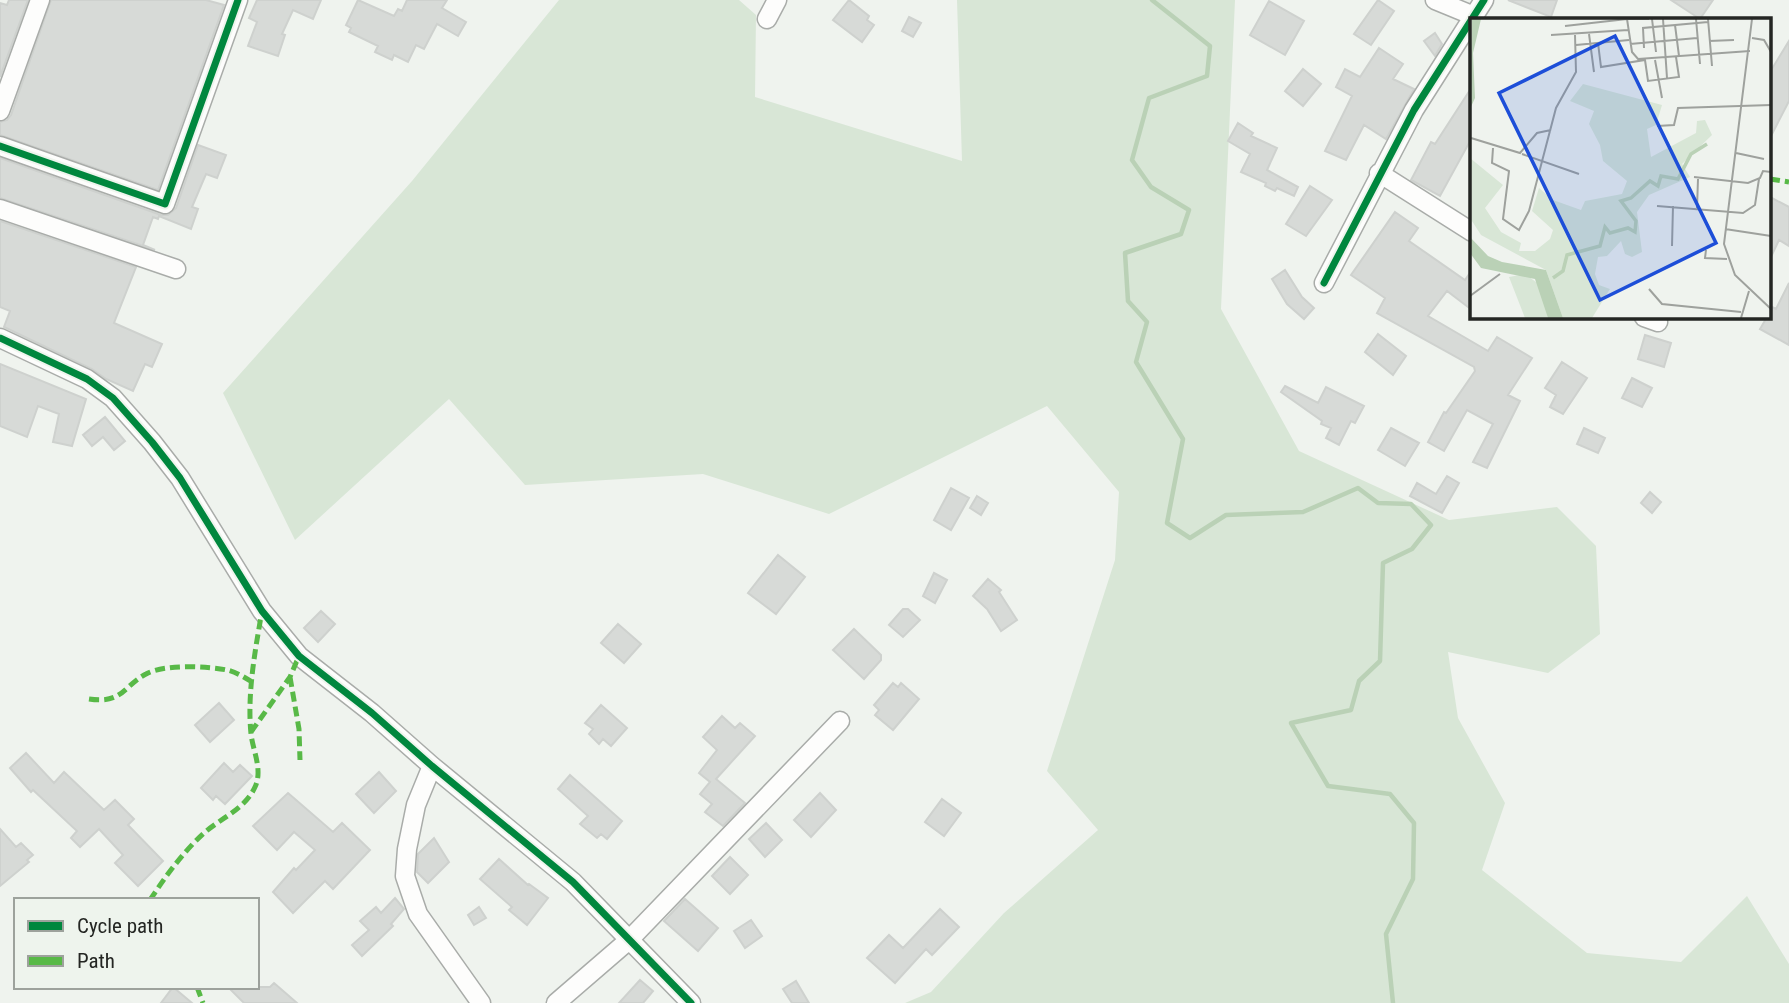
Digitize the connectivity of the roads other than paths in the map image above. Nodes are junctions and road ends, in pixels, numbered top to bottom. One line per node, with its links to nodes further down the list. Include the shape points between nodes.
1 (40, 0): 9 (street)
2 (238, 0): 10 (street, via 165,204)
3 (777, 0): 7 (street)
4 (1435, 0): 6 (street)
5 (1485, 0): 6 (street)
6 (1474, 16)
7 (767, 19)
8 (1470, 22): 11 (street)
9 (0, 111)
10 (0, 146)
11 (1379, 173): 13 (street); 15 (street)
12 (0, 209): 14 (street)
13 (1470, 231)
14 (176, 269)
15 (1324, 283)
16 (0, 338): 18 (street, via 87,379 113,398 180,478 262,611 299,656)
17 (840, 720): 19 (street)
18 (432, 766): 19 (street, via 573,882); 20 (street, via 416,805 405,876 418,914)
19 (629, 940): 21 (street); 22 (street)
20 (481, 1003)
21 (556, 1003)
22 (691, 1003)

